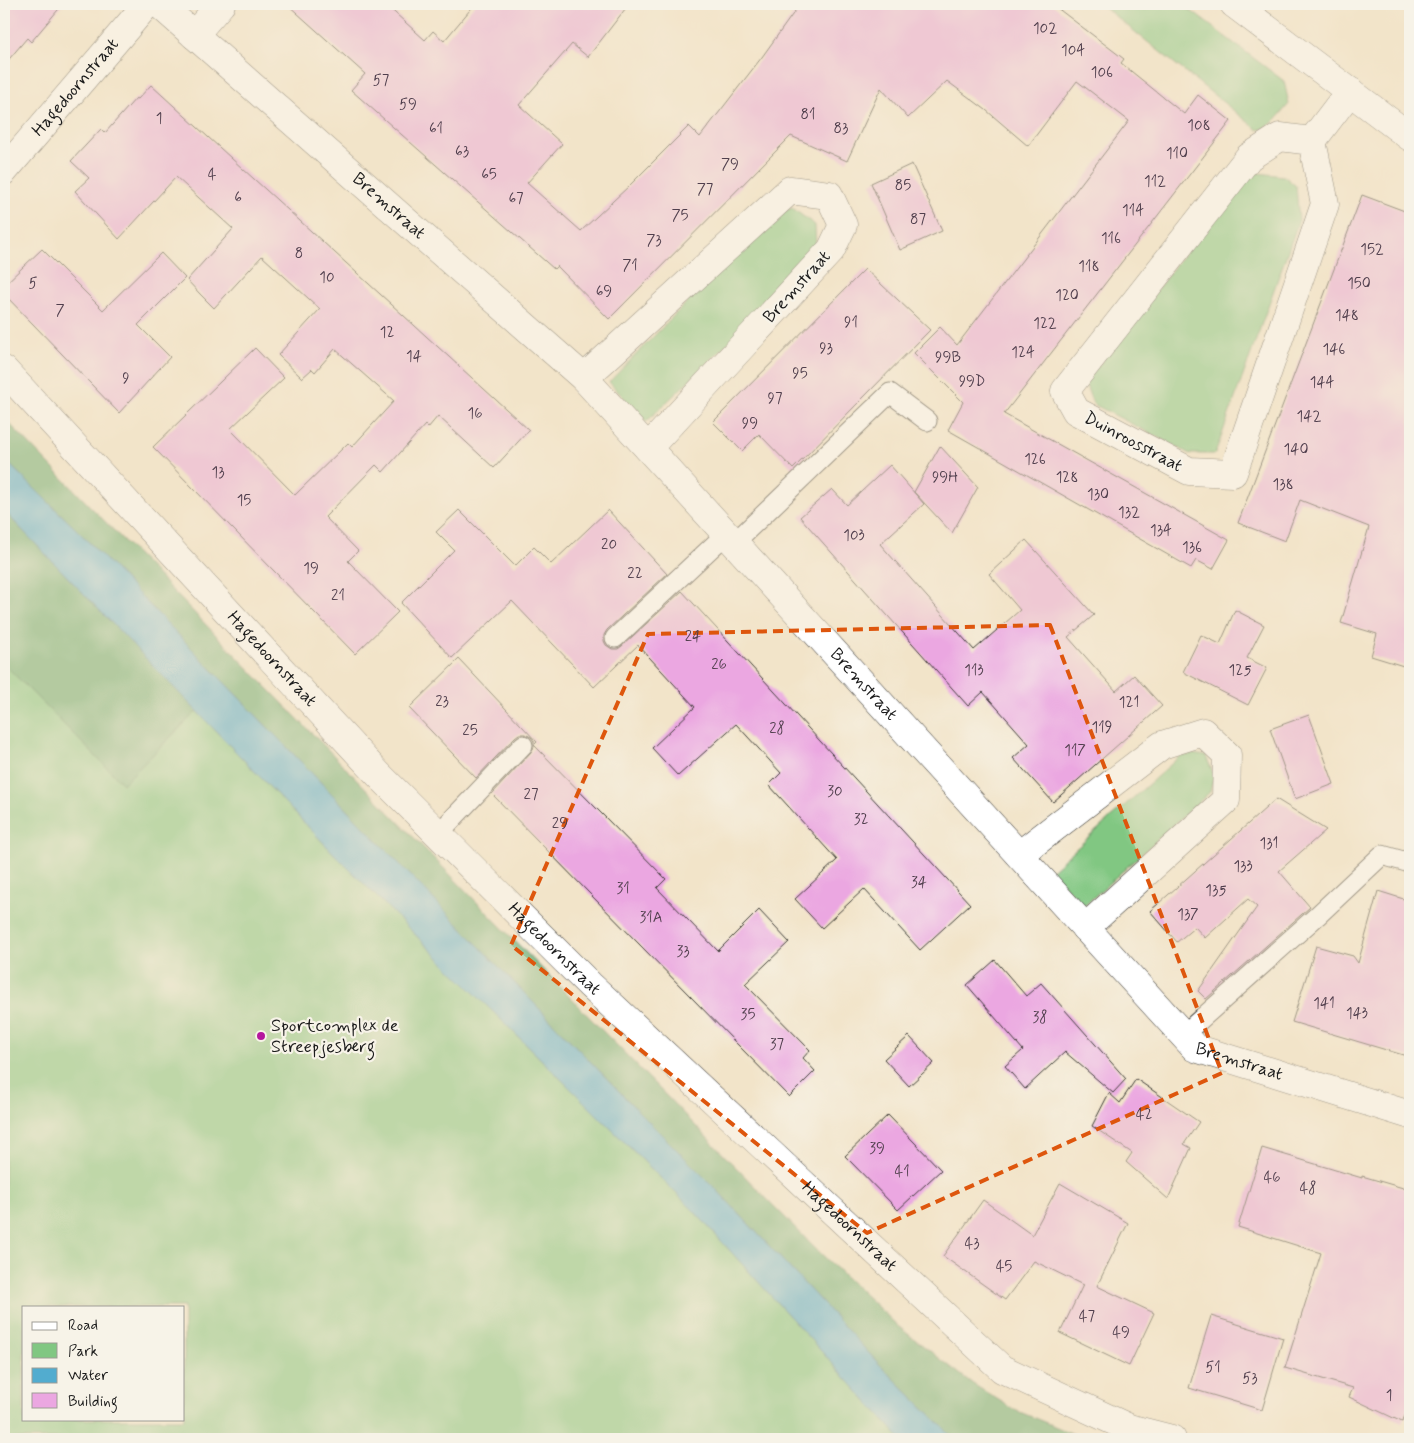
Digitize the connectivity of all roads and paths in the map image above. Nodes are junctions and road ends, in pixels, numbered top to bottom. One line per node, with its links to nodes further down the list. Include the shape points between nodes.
1 (147, 4): 9 (street, Hagedoornstraat)
2 (159, 4): 5 (street, Bremstraat)
3 (221, 4): 5 (street)
4 (1234, 4): 6 (street)
5 (194, 35): 11 (street, Bremstraat)
6 (1350, 91): 7 (street); 8 (street)
7 (1410, 137)
8 (1312, 141): 8 (street, Duinroosstraat, via 1325,204 1233,473 1189,471 1076,411 1064,391 1249,156 1280,137)
9 (4, 171)
10 (4, 370): 17 (street, Hagedoornstraat)
11 (584, 378): 13 (street, Bremstraat); 13 (street, Bremstraat, via 790,190 829,195 843,225 831,250)
12 (927, 422): 14 (lane, via 890,392)
13 (648, 448): 14 (street, Bremstraat)
14 (730, 539): 15 (lane); 18 (street, Bremstraat)
15 (615, 638)
16 (523, 744): 17 (lane)
17 (438, 834): 23 (street, Hagedoornstraat, via 597,992 1002,1369 1129,1428)
18 (1019, 855): 20 (street, Bremstraat); 20 (street, via 1162,745 1203,732 1227,755 1226,800)
19 (1410, 863): 21 (lane, via 1382,855)
20 (1085, 928): 21 (street, Bremstraat)
21 (1184, 1035): 22 (street, Bremstraat, via 1195,1048)
22 (1410, 1116)
23 (1172, 1439)

